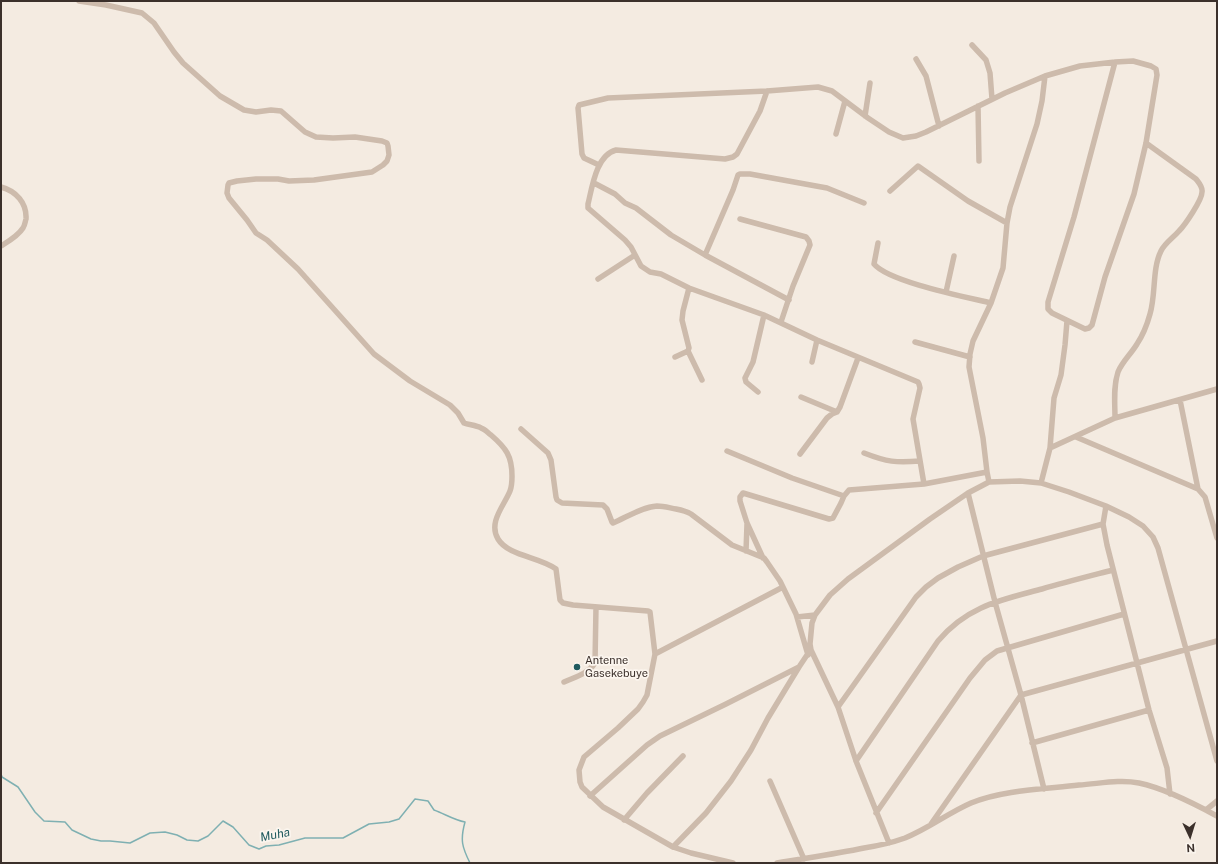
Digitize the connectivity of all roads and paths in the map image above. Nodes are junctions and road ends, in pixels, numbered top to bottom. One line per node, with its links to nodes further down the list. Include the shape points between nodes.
1 (79, 1): 74 (street, via 142,13 154,23 183,63 220,96 244,110 281,111 305,132 316,137 355,137 382,140 386,143 389,155 387,160 372,172 314,180 237,180 228,185 227,193 256,233 298,269 374,354 410,381 450,405 464,423 482,428 508,453 511,459 512,483 496,518 497,538 508,549 556,569 561,602)
2 (972, 45): 8 (street, via 986,60)
3 (916, 58): 12 (street, via 926,76)
4 (1115, 62): 5 (street, via 1080,66); 14 (street, via 1133,62 1156,69); 34 (street, via 1074,217 1048,302 1048,309 1052,313)
5 (1045, 76): 8 (street); 22 (street, via 1037,124)
6 (870, 83): 11 (street)
7 (768, 91): 9 (street, via 818,86 832,91); 16 (street, via 748,135 733,157 725,159 616,150 608,153); 16 (street, via 608,98 579,105 582,154 584,158)
8 (992, 99): 10 (street)
9 (845, 101): 11 (street); 13 (street)
10 (978, 106): 12 (street); 15 (street)
11 (865, 116): 12 (street, via 889,132 904,138)
12 (939, 126)
13 (836, 134)
14 (1146, 143): 34 (street, via 1134,194 1105,277 1092,325 1085,329); 49 (street, via 1196,179 1202,187 1202,194 1180,231 1161,251 1154,302 1146,328 1118,372)
15 (979, 161)
16 (600, 165): 17 (street)
17 (594, 183): 25 (street, via 588,208 625,240); 26 (street, via 615,194 671,235)
18 (1, 187): 24 (street, via 15,193 25,206 26,215 23,228)
19 (890, 191): 22 (street, via 918,166 968,201)
20 (864, 202): 26 (street, via 827,188 740,174)
21 (740, 218): 31 (street, via 806,237 809,241 810,245)
22 (1007, 222): 32 (street, via 1003,268)
23 (878, 243): 30 (street, via 874,264 877,269 905,281)
24 (1, 246)
25 (635, 255): 28 (street); 29 (street, via 641,266 650,272 661,274)
26 (706, 255): 31 (street)
27 (954, 256): 30 (street)
28 (598, 279)
29 (689, 288): 33 (street); 38 (street, via 682,320)
30 (946, 292): 32 (street)
31 (789, 300): 35 (street)
32 (991, 303): 40 (street, via 973,341)
33 (764, 315): 35 (street); 45 (street, via 753,362 745,378)
34 (1067, 321): 52 (street, via 1066,346 1054,398)
35 (781, 322): 36 (street)
36 (817, 340): 41 (street); 42 (street)
37 (915, 342): 40 (street)
38 (688, 351): 39 (street); 43 (street)
39 (675, 357)
40 (970, 357): 57 (street, via 969,367)
41 (858, 358): 48 (street); 56 (street, via 919,384 913,419)
42 (812, 362)
43 (702, 380)
44 (1217, 389): 47 (street)
45 (758, 392)
46 (801, 397): 48 (street)
47 (1180, 400): 49 (street); 61 (street)
48 (837, 412): 55 (street, via 827,418)
49 (1115, 418): 51 (street)
50 (521, 429): 68 (street, via 548,453 556,497 560,502 603,505 614,523 657,506 684,511 732,545)
51 (1076, 437): 52 (street); 61 (street)
52 (1050, 448): 59 (street)
53 (727, 451): 63 (street)
54 (864, 453): 56 (street, via 892,462)
55 (800, 454)
56 (920, 461): 60 (street)
57 (987, 472): 58 (street); 60 (street)
58 (989, 482): 59 (street); 62 (street)
59 (1041, 483): 64 (street)
60 (924, 484): 63 (street, via 849,490)
61 (1198, 489): 67 (street, via 1205,497)
62 (968, 493): 69 (street); 76 (street, via 848,579 830,595)
63 (844, 496): 65 (street, via 833,518 829,519 743,493 740,501)
64 (1106, 506): 66 (street); 82 (street, via 1134,520 1153,537)
65 (747, 523): 68 (street); 70 (street)
66 (1103, 524): 69 (street); 71 (street)
67 (1217, 538)
68 (746, 551): 70 (street)
69 (983, 556): 73 (street); 89 (street, via 938,578 916,597)
70 (764, 558): 72 (street)
71 (1114, 570): 73 (street); 75 (street)
72 (783, 587): 77 (street); 84 (street)
73 (995, 602): 81 (street); 93 (street, via 959,620 947,630)
74 (596, 607): 84 (street, via 650,612); 87 (street, via 595,663 590,670)
75 (1124, 614): 81 (street); 85 (street)
76 (816, 615): 77 (street); 78 (street)
77 (797, 617): 79 (street)
78 (812, 623): 79 (street); 83 (street)
79 (800, 625): 83 (street)
80 (1217, 641): 82 (street)
81 (1008, 647): 88 (street); 101 (street, via 985,660 970,678)
82 (1186, 649): 85 (street); 94 (street)
83 (809, 653): 86 (street); 89 (street)
84 (655, 654): 98 (street, via 643,702 618,728 588,752 580,764 580,782)
85 (1137, 663): 88 (street); 90 (street)
86 (799, 667): 98 (street, via 660,736); 106 (street, via 738,770 706,813)
87 (564, 682)
88 (1021, 695): 91 (street); 104 (street)
89 (838, 707): 93 (street)
90 (1150, 710): 91 (street); 97 (street, via 1167,768)
91 (1032, 743): 96 (street)
92 (683, 756): 103 (street)
93 (856, 761): 101 (street)
94 (1217, 761)
95 (770, 781): 107 (street)
96 (1044, 789): 97 (street, via 1129,782); 104 (street, via 987,797)
97 (1170, 794): 100 (street)
98 (590, 796): 103 (street)
99 (1217, 801): 100 (street)
100 (1206, 810): 102 (street)
101 (876, 813): 105 (street)
102 (1217, 816)
103 (624, 820): 106 (street)
104 (929, 826): 105 (street)
105 (889, 843): 107 (street)
106 (673, 847): 108 (street)
107 (804, 859): 109 (street)
108 (733, 863)
109 (777, 863)

